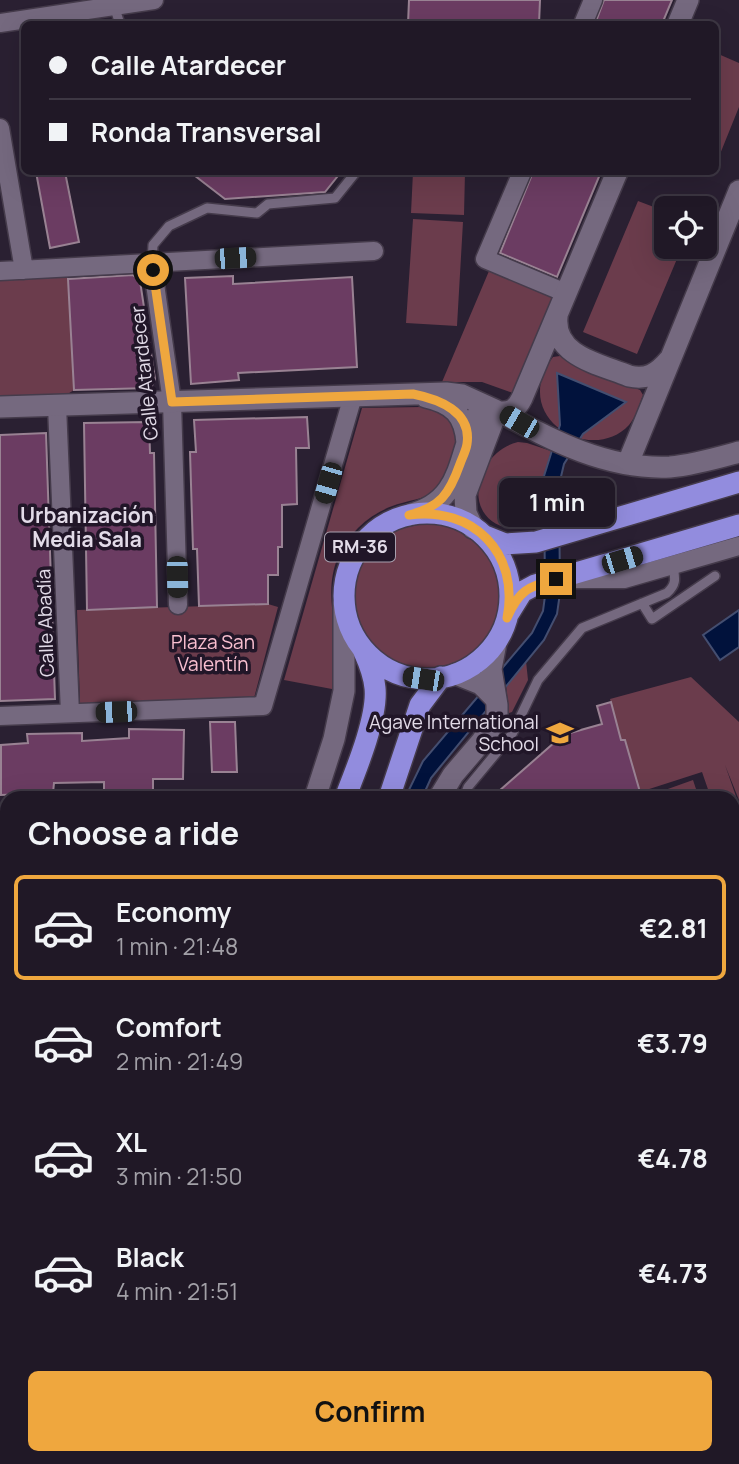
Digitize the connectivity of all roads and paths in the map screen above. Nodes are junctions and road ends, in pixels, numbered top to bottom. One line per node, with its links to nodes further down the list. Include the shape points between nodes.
1 (154, 0): 4 (street)
2 (593, 0): 6 (street)
3 (688, 0): 7 (main road)
4 (114, 3): 5 (lane); 8 (street)
5 (119, 21)
6 (584, 21)
7 (679, 21)
8 (0, 23)
9 (0, 128): 16 (street)
10 (354, 175): 15 (lane, via 335,198 268,204 257,213 207,208 169,226 153,245)
11 (521, 175): 18 (street, via 485,260)
12 (616, 175): 18 (main road)
13 (739, 191): 20 (main road)
14 (374, 251): 15 (street)
15 (152, 263): 16 (street); 23 (street, Calle Atardecer)
16 (24, 270): 17 (street)
17 (0, 271)
18 (566, 293): 19 (main road)
19 (557, 315): 20 (main road, via 558,335 565,347 629,376 652,375); 26 (main road, via 519,404 510,412)
20 (669, 360): 30 (main road)
21 (413, 394): 22 (main road); 26 (main road, via 454,394); 28 (main road, via 443,402 458,414)
22 (353, 396): 23 (main road); 47 (street, via 263,706)
23 (172, 402): 24 (main road); 41 (street, Calle Atardecer)
24 (57, 406): 25 (main road); 47 (street, Calle Abadía)
25 (0, 407)
26 (498, 411): 27 (main road); 28 (main road, via 485,410 477,416)
27 (545, 435): 28 (main road, via 508,433); 30 (main road, via 585,453)
28 (473, 451): 32 (main road, via 446,494 433,507); 34 (main road, via 464,501)
29 (739, 452): 30 (main road, via 671,467)
30 (628, 463)
31 (739, 482): 34 (highway, RM-36, via 536,542 505,544)
32 (409, 515): 34 (highway, RM-36, via 448,516); 39 (highway, RM-36, via 380,528 362,544 347,572)
33 (739, 525): 38 (highway, RM-36)
34 (476, 529): 42 (highway, RM-36, via 497,551 506,571 510,594)
35 (739, 546): 36 (street)
36 (673, 566): 38 (street, via 624,579); 40 (lane, via 673,587)
37 (715, 576): 40 (lane, via 652,619)
38 (556, 579): 42 (highway, RM-36, via 522,593)
39 (344, 603): 44 (highway, RM-36, via 350,629); 49 (main road, via 344,691)
40 (642, 603): 53 (lane, via 582,628 538,680 512,734)
41 (178, 605)
42 (507, 618): 43 (highway, RM-36)
43 (496, 643): 45 (highway, RM-36, via 475,664); 46 (main road, via 491,669)
44 (361, 647): 45 (highway, RM-36, via 394,672 423,679); 50 (highway, RM-36, via 375,697)
45 (449, 676): 46 (main road, via 481,684); 51 (highway, RM-36, via 420,705)
46 (496, 699): 52 (main road, via 494,723)
47 (70, 713): 48 (street)
48 (0, 716)
49 (317, 791)
50 (347, 791)
51 (391, 791)
52 (443, 791)
53 (467, 791)

